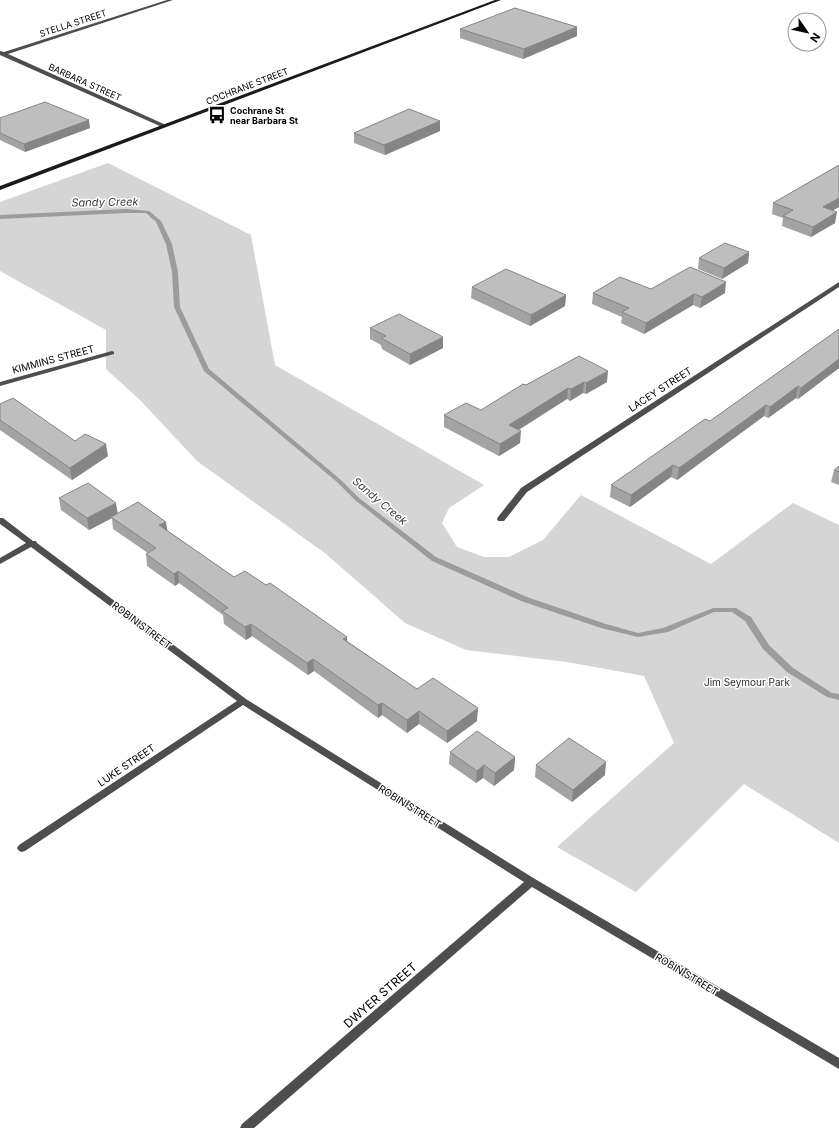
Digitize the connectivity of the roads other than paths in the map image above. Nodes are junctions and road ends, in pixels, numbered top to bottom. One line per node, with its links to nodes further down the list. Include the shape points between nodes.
1 (171, 0): 3 (street, STELLA STREET)
2 (499, 0): 4 (street, COCHRANE STREET)
3 (1, 53): 4 (street, BARBARA STREET)
4 (164, 126): 5 (street, COCHRANE STREET)
5 (0, 188)
6 (839, 284): 9 (street, LACEY STREET, via 524,490)
7 (112, 353): 8 (street, KIMMINS STREET)
8 (0, 384)
9 (501, 519)
10 (0, 520): 11 (street, ROBIN STREET)
11 (33, 544): 12 (street); 13 (street, ROBIN STREET)
12 (0, 561)
13 (243, 701): 14 (street, LUKE STREET); 15 (street, ROBIN STREET)
14 (22, 848)
15 (531, 882): 16 (street, ROBIN STREET); 17 (street, DWYER STREET)
16 (839, 1064)
17 (246, 1128)

